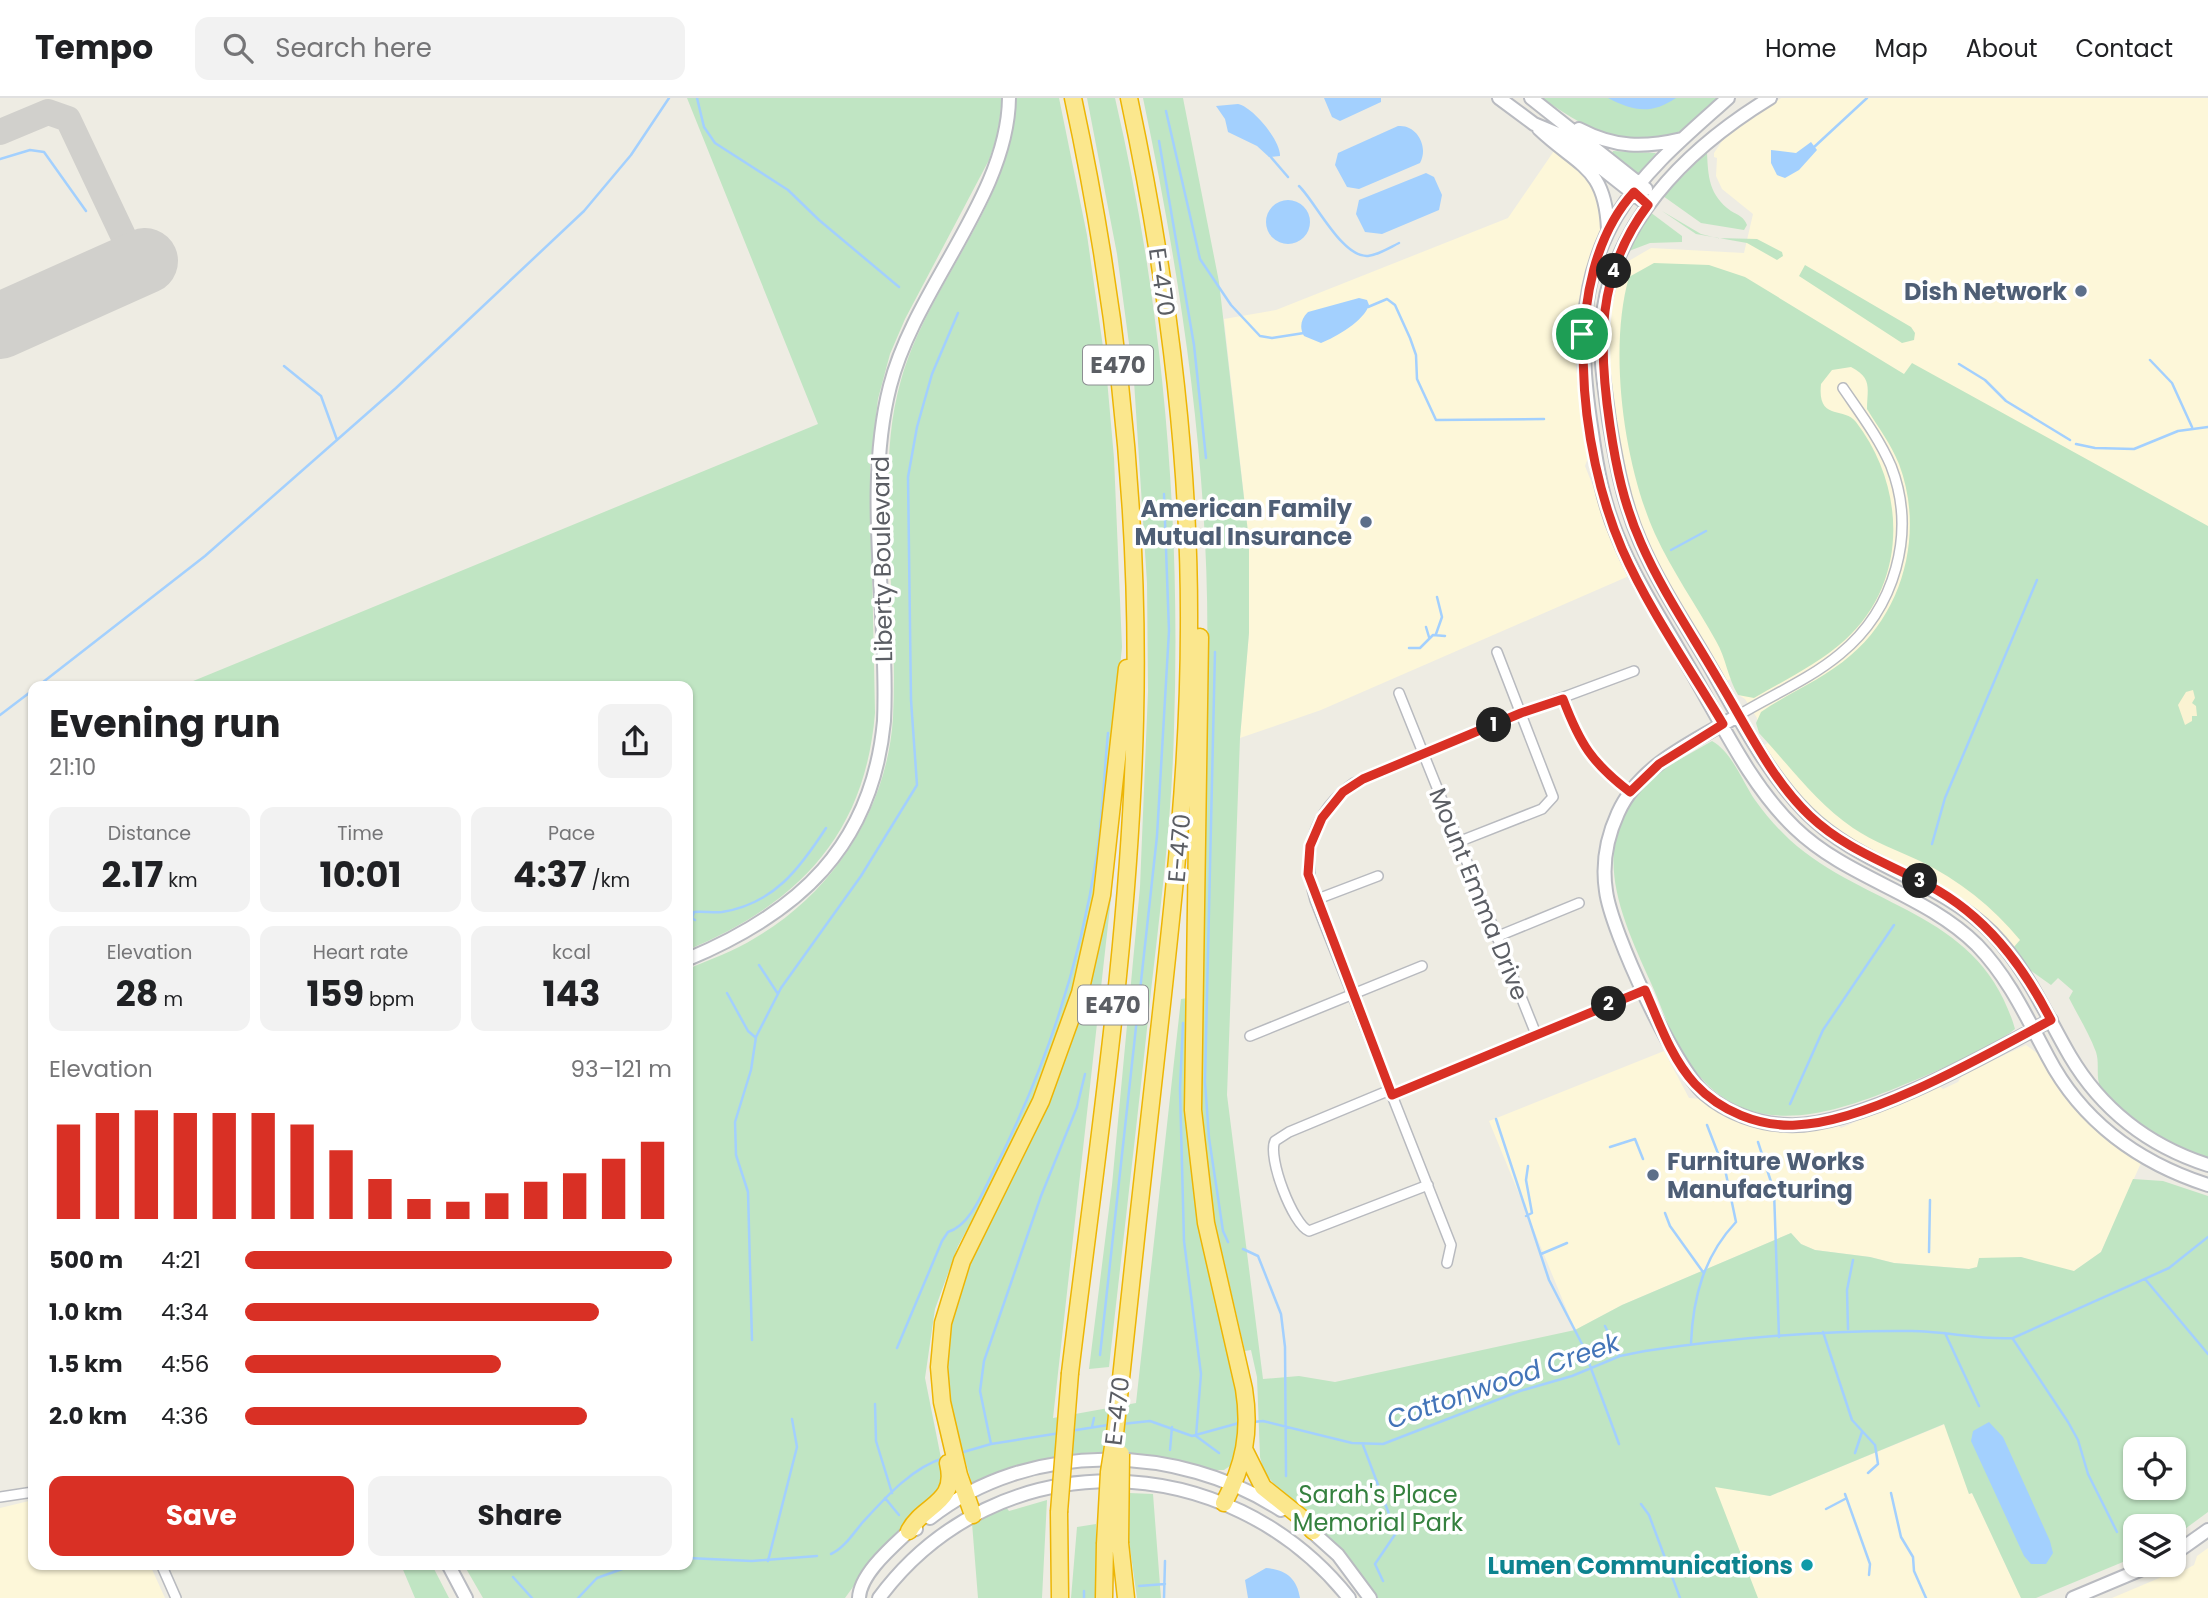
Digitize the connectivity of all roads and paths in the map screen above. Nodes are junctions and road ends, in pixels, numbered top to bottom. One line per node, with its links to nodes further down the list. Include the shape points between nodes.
1 (1009, 98): 31 (main road, Liberty Boulevard, via 1006,133 994,171 910,329 887,399 879,464 884,708 880,749 868,791 839,848 800,894 757,927)
2 (1073, 98): 16 (highway, E-470 / E470, via 1098,225 1120,387)
3 (1129, 98): 15 (highway, E-470 / E470, via 1170,336)
4 (1499, 98): 9 (main road)
5 (1531, 98): 8 (main road)
6 (1728, 98): 10 (main road)
7 (1770, 98): 12 (main road, via 1695,154)
8 (1566, 123): 10 (main road, via 1623,146 1652,146); 11 (main road)
9 (1534, 124): 11 (main road, via 1558,134); 13 (main road, via 1595,177 1606,205)
10 (1684, 138): 11 (main road)
11 (1637, 188): 12 (main road); 13 (main road)
12 (1651, 201): 22 (main road, via 1619,257 1603,316 1602,365 1616,467 1646,555)
13 (1608, 233): 23 (main road, via 1589,284 1582,339 1599,478 1629,562)
14 (1843, 388): 22 (street, via 1879,441 1896,484 1902,527 1895,573 1878,611 1850,645)
15 (1189, 595): 44 (highway, via 1200,620 1194,1111 1206,1223 1246,1399); 55 (highway, E-470 / E470, bridge, via 1180,838 1115,1434 1121,1450)
16 (1135, 635): 45 (highway, via 1126,672 1103,884 1080,993 1038,1108 958,1270 945,1308 939,1352 943,1425); 57 (highway, E-470 / E470, bridge, via 1127,864 1070,1373)
17 (1497, 652): 21 (street)
18 (1634, 671): 20 (street)
19 (1398, 693): 24 (street, Mount Emma Drive)
20 (1563, 699): 21 (street); 25 (street, via 1588,754)
21 (1521, 713): 24 (street); 26 (street, via 1552,790 1551,801 1542,809)
22 (1739, 715): 23 (main road); 35 (main road, via 1776,776 1808,814 1849,846 1935,889 1970,914 2016,961)
23 (1723, 724): 25 (main road, via 1659,764); 36 (main road, via 1762,790 1795,828 1843,864 1955,925 2003,976)
24 (1423, 755): 26 (street, Mount Emma Drive); 28 (street, via 1354,783 1328,810 1314,833 1308,857)
25 (1630, 792): 33 (main road, via 1609,837 1605,889)
26 (1458, 842): 30 (street, Mount Emma Drive)
27 (1378, 876): 28 (street)
28 (1315, 900): 34 (street)
29 (1579, 903): 30 (street)
30 (1496, 937): 37 (street, Mount Emma Drive)
31 (693, 957)
32 (1422, 966): 34 (street)
33 (1645, 990): 36 (main road, via 1676,1058 1700,1089 1737,1114 1785,1125 1821,1122 1879,1103); 37 (street)
34 (1353, 996): 38 (street); 39 (street)
35 (2051, 1020): 36 (main road); 40 (main road, via 2083,1077 2113,1111 2161,1146)
36 (2034, 1029): 42 (main road, via 2062,1080 2102,1127 2153,1163)
37 (1536, 1034): 39 (street)
38 (1250, 1037)
39 (1391, 1092): 41 (street); 41 (street, via 1289,1132 1275,1141 1271,1156 1297,1221 1309,1231)
40 (2208, 1165)
41 (1428, 1185): 43 (street, via 1451,1245)
42 (2208, 1185)
43 (1447, 1263)
44 (1245, 1451): 46 (highway); 54 (highway, via 1263,1487)
45 (955, 1476): 48 (highway); 53 (highway, via 942,1497)
46 (1234, 1484): 48 (main road, via 1165,1464 1098,1460 1026,1471); 50 (highway); 54 (main road)
47 (28, 1493): 49 (street)
48 (966, 1495): 51 (highway); 53 (main road)
49 (0, 1497)
50 (1224, 1503): 51 (main road, via 1149,1483 1088,1482 1025,1494); 69 (main road, via 1287,1537)
51 (973, 1515): 64 (main road, via 920,1551)
52 (2208, 1530): 56 (main road)
53 (909, 1531): 63 (main road, via 863,1583)
54 (1312, 1531): 70 (main road, via 1342,1560)
55 (1112, 1543): 67 (highway); 68 (highway)
56 (2186, 1546)
57 (1057, 1554): 65 (highway); 66 (highway, E-470 / E470)
58 (164, 1570): 61 (street)
59 (451, 1570): 62 (main road)
60 (2123, 1577): 71 (main road)
61 (176, 1598)
62 (466, 1598)
63 (859, 1598)
64 (879, 1598)
65 (1051, 1598)
66 (1060, 1598)
67 (1104, 1598)
68 (1126, 1598)
69 (1349, 1598)
70 (1370, 1598)
71 (2073, 1598)

